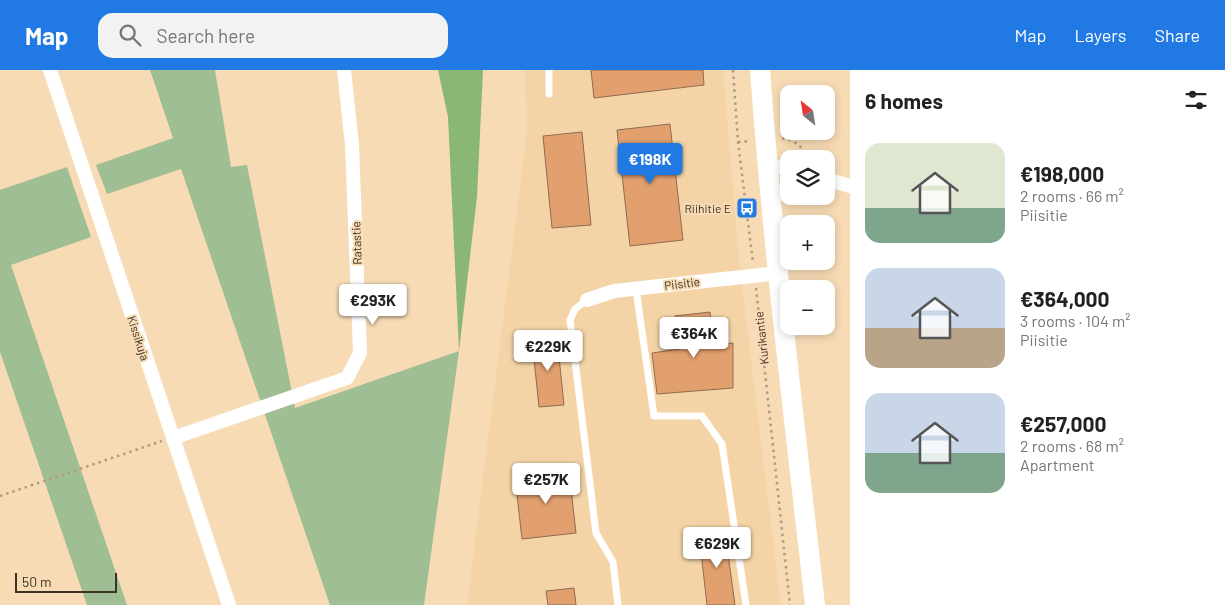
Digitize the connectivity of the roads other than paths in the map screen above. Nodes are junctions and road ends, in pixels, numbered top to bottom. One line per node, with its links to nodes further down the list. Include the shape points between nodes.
1 (50, 70): 13 (street, Kissikuja)
2 (344, 70): 13 (street, Ratastie, via 352,144 360,353 347,378)
3 (549, 70): 5 (lane)
4 (760, 70): 6 (street, Kurikantie)
5 (550, 94)
6 (768, 165): 7 (street); 10 (street, Kurikantie)
7 (780, 167)
8 (835, 182): 9 (street)
9 (850, 186)
10 (779, 273): 11 (street, Piisitie); 17 (street, Kurikantie)
11 (636, 289): 12 (street, Piisitie); 16 (lane, via 654,416 702,416 722,444)
12 (587, 300): 15 (lane, via 575,309 570,320 596,533 614,562)
13 (173, 438): 14 (street, Kissikuja)
14 (229, 605)
15 (618, 605)
16 (746, 605)
17 (815, 605)

